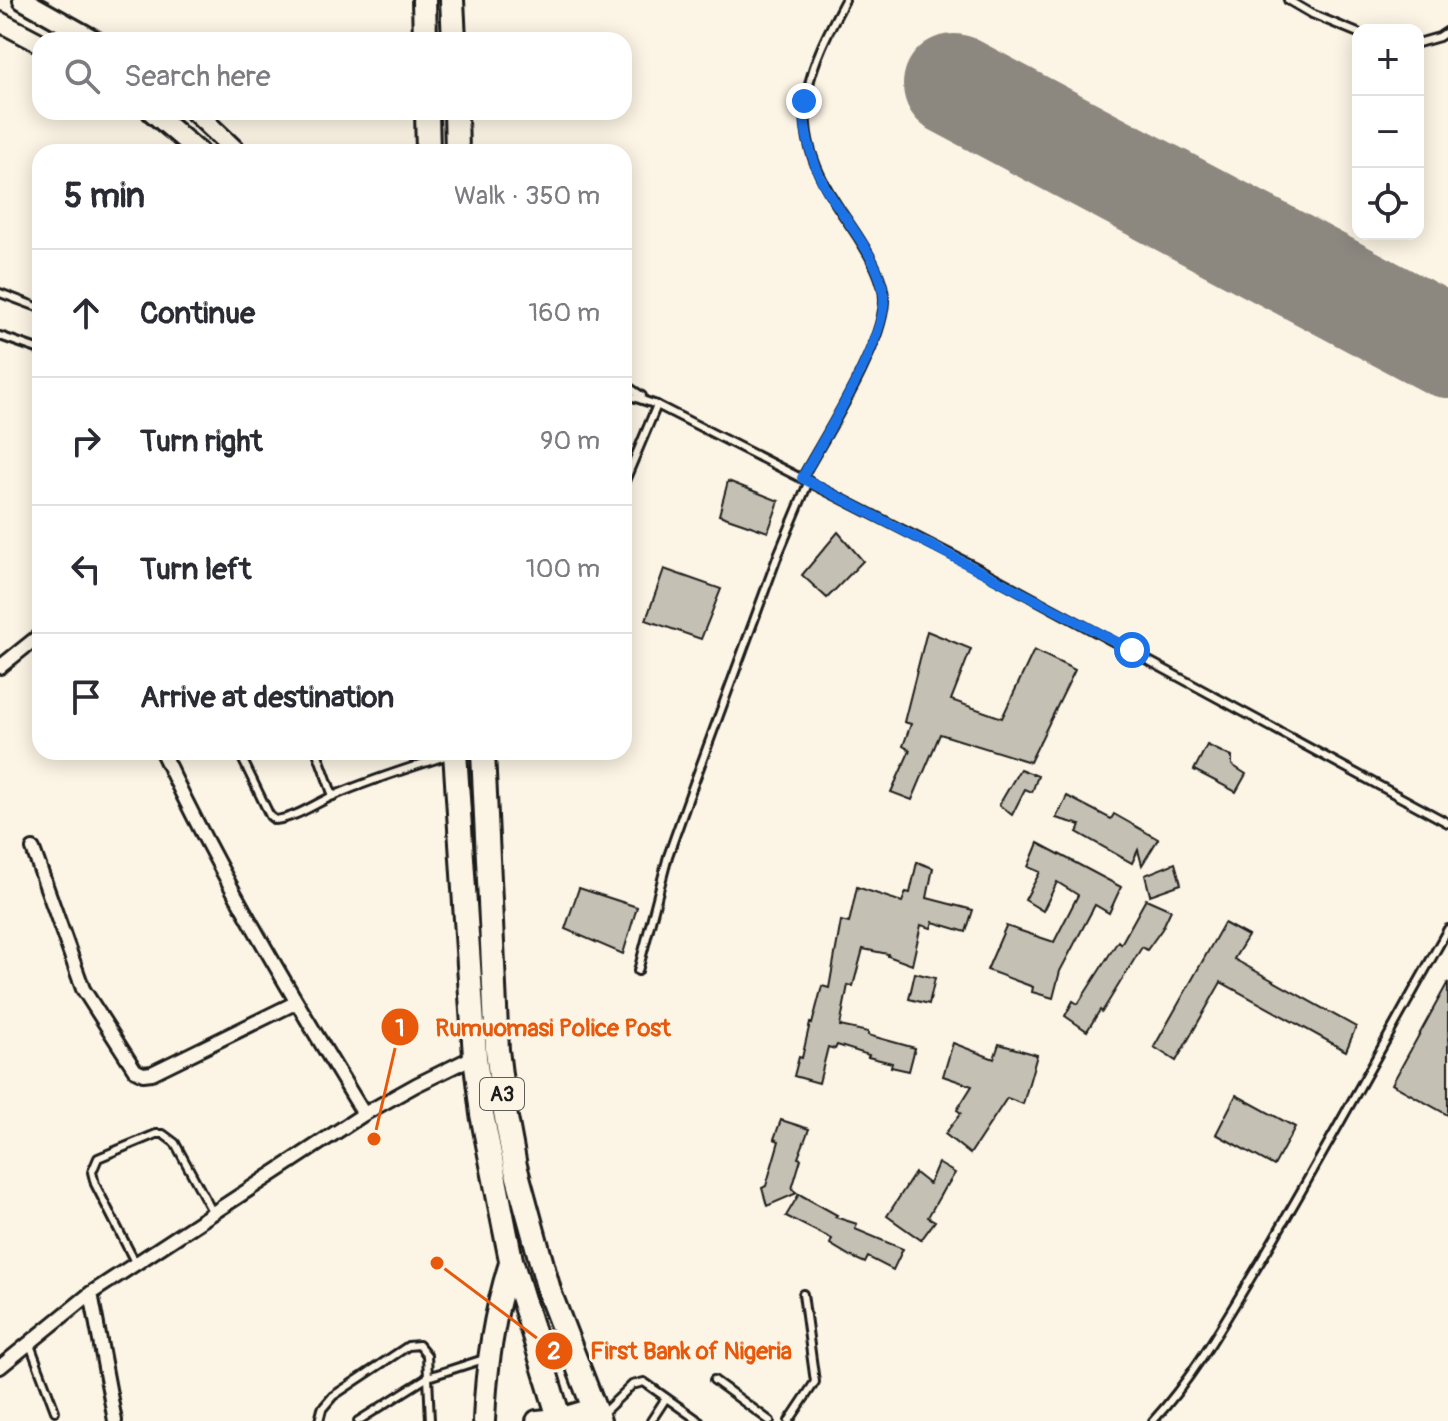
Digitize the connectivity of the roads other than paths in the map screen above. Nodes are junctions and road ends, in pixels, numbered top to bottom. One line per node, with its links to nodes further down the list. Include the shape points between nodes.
1 (23, 0): 9 (main road)
2 (424, 0): 10 (highway)
3 (452, 0): 11 (highway)
4 (845, 0): 31 (lane, via 809,82 805,135 824,185 866,250 884,301 870,351)
5 (1288, 0): 7 (lane)
6 (0, 22): 12 (main road)
7 (1352, 31)
8 (1448, 31): 13 (lane)
9 (80, 32)
10 (425, 32)
11 (454, 32)
12 (32, 39)
13 (1424, 41)
14 (161, 120): 18 (main road)
15 (203, 120): 19 (main road)
16 (427, 120): 20 (highway)
17 (456, 120): 21 (highway)
18 (190, 144)
19 (229, 144)
20 (428, 144)
21 (457, 144)
22 (0, 293): 23 (lane)
23 (32, 305)
24 (0, 336): 25 (lane)
25 (32, 347)
26 (632, 390): 28 (lane)
27 (632, 396): 28 (lane)
28 (648, 401): 29 (lane)
29 (657, 405): 30 (lane); 31 (lane)
30 (632, 464)
31 (806, 480): 41 (lane); 44 (lane, via 668,856)
32 (32, 641): 33 (street)
33 (0, 667)
34 (166, 760): 45 (street)
35 (243, 760): 40 (lane, via 275,820)
36 (320, 760): 40 (lane)
37 (433, 760): 40 (lane)
38 (456, 760): 46 (highway, A3)
39 (483, 760): 60 (highway, A3, via 504,1107 550,1294)
40 (333, 796)
41 (1448, 823)
42 (33, 849): 45 (street, via 83,989 135,1070 152,1073)
43 (1448, 929): 71 (lane, via 1211,1345 1181,1391)
44 (638, 971)
45 (295, 1003): 47 (street)
46 (475, 1056): 47 (street); 49 (highway, A3)
47 (364, 1114): 48 (street)
48 (213, 1213): 50 (street); 50 (lane, via 175,1143 163,1134 98,1158 92,1172 95,1184)
49 (511, 1260): 54 (main road); 61 (highway, A3)
50 (136, 1264): 51 (street)
51 (91, 1293): 53 (street); 62 (street)
52 (803, 1294): 70 (lane, via 815,1382)
53 (29, 1342): 55 (street); 59 (lane)
54 (489, 1357): 56 (lane); 66 (main road)
55 (0, 1367)
56 (428, 1377): 63 (lane, via 427,1355 419,1345 408,1346 333,1396); 64 (lane); 65 (lane)
57 (714, 1380): 69 (lane)
58 (666, 1398): 60 (lane, via 637,1382); 67 (lane); 68 (lane)
59 (55, 1411)
60 (596, 1416): 61 (main road)
61 (552, 1420)
62 (115, 1421)
63 (319, 1421)
64 (358, 1421)
65 (429, 1421)
66 (484, 1421)
67 (651, 1421)
68 (699, 1421)
69 (770, 1421)
70 (789, 1421)
71 (1153, 1421)

